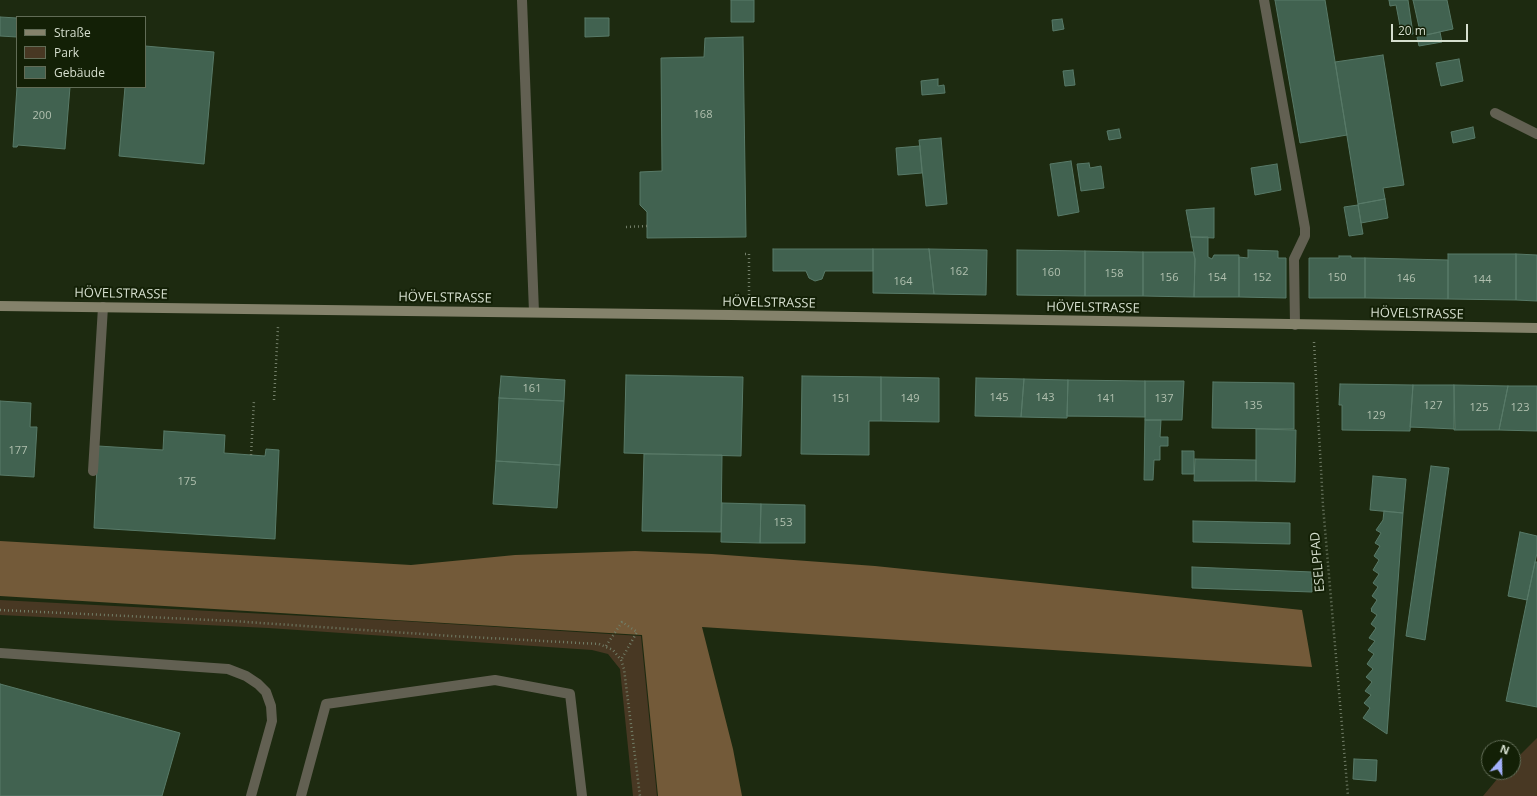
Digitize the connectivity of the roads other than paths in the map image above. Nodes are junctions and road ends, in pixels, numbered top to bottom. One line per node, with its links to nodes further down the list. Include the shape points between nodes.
1 (522, 0): 7 (lane)
2 (1264, 0): 8 (lane, via 1305,228 1305,236 1294,259)
3 (1495, 113): 4 (lane)
4 (1537, 134)
5 (0, 306): 6 (main road, HÖVELSTRASSE)
6 (103, 307): 7 (main road, HÖVELSTRASSE); 10 (lane)
7 (534, 312): 8 (main road, HÖVELSTRASSE)
8 (1295, 325): 9 (main road, HÖVELSTRASSE)
9 (1537, 328)
10 (93, 471)
11 (0, 653): 12 (lane, via 228,669 246,676 266,692 272,706 272,721)
12 (251, 796)
13 (301, 796): 14 (lane, via 326,704 495,680 570,694)
14 (582, 796)

